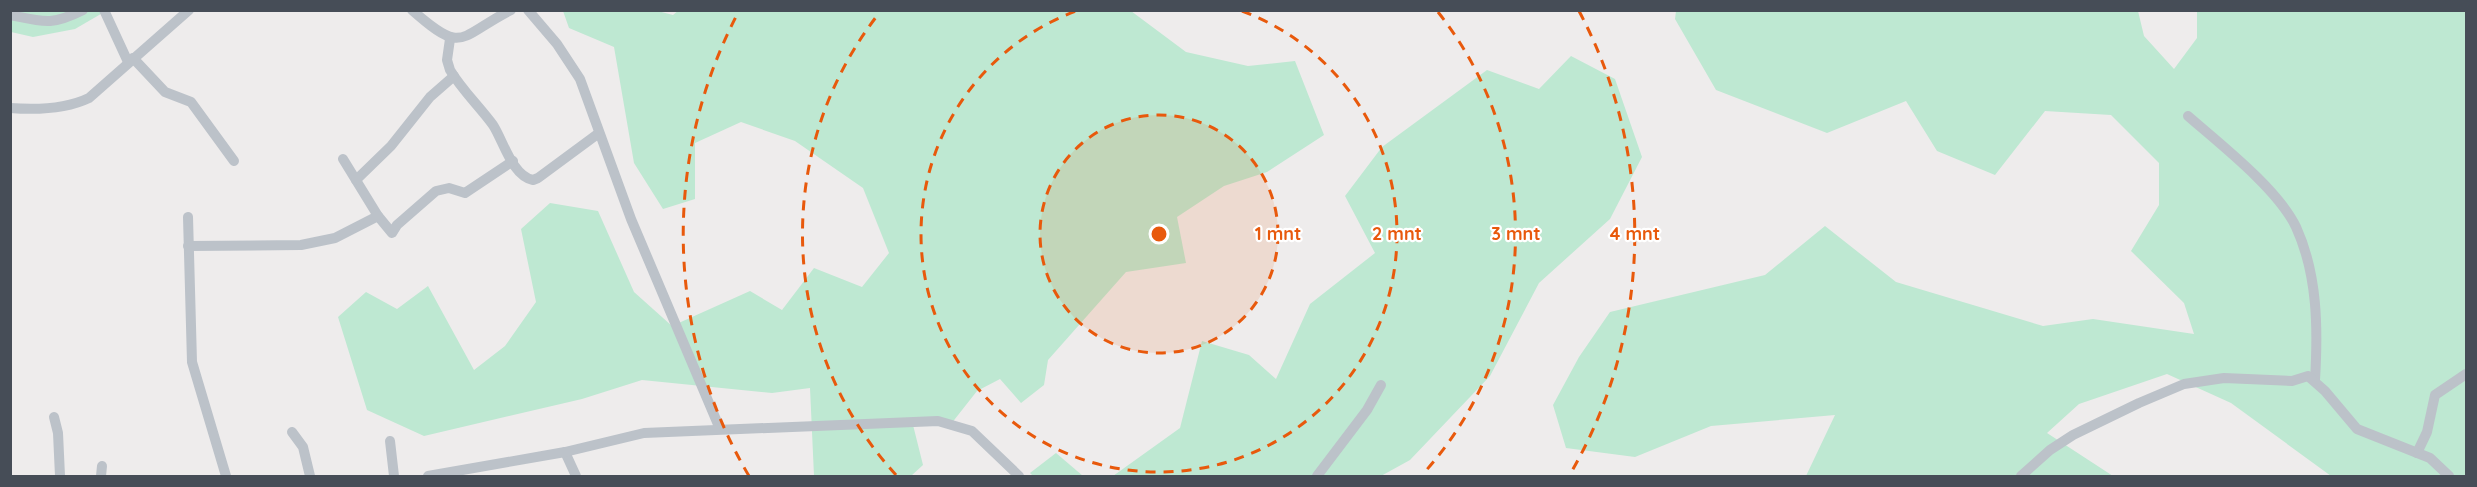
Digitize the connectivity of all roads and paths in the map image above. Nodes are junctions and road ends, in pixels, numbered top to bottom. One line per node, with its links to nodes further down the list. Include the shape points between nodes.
1 (83, 10): 7 (street, via 47,23)
2 (104, 10): 9 (street)
3 (189, 10): 9 (street)
4 (412, 10): 8 (street)
5 (511, 10): 8 (street, via 468,36)
6 (528, 10): 13 (street, via 580,79)
7 (10, 15)
8 (450, 39): 10 (street, via 448,65)
9 (131, 60): 11 (street, via 107,84 81,101); 15 (street, via 165,92 191,102)
10 (453, 76): 16 (street, via 492,125); 17 (street, via 429,97 391,146)
11 (10, 108)
12 (2188, 116): 22 (street, via 2262,183 2295,225 2317,311)
13 (599, 133): 16 (street, via 533,180 524,177); 25 (street)
14 (343, 159): 17 (street)
15 (234, 161)
16 (513, 161): 18 (street, via 465,193 449,188 436,190 397,225 394,233)
17 (356, 180): 18 (street)
18 (378, 216): 20 (street, via 335,238 301,245)
19 (188, 217): 20 (street)
20 (188, 246): 31 (street, via 192,362)
21 (2466, 374): 29 (street, via 2435,395 2427,432)
22 (2315, 380): 29 (street, via 2357,429); 38 (street, via 2308,376 2292,381 2224,378 2184,384 2073,435)
23 (1381, 385): 37 (street)
24 (54, 417): 30 (street)
25 (720, 429): 28 (street, via 644,433); 36 (street, via 938,421 972,432)
26 (292, 432): 32 (street, via 303,447)
27 (390, 441): 33 (street)
28 (565, 452): 34 (street); 35 (street)
29 (2417, 453): 39 (street, via 2434,461)
30 (60, 477)
31 (226, 477)
32 (310, 477)
33 (394, 477)
34 (428, 477)
35 (576, 477)
36 (1019, 477)
37 (1317, 477)
38 (2021, 477)
39 (2449, 477)

